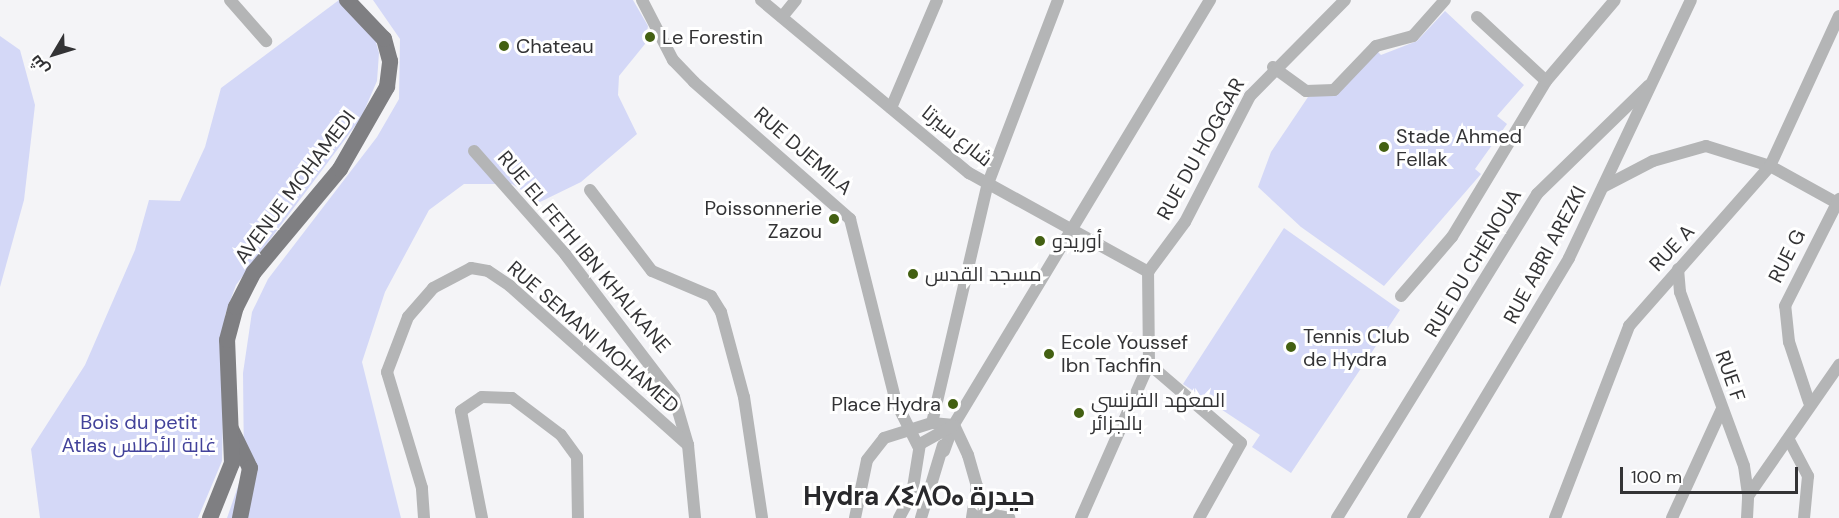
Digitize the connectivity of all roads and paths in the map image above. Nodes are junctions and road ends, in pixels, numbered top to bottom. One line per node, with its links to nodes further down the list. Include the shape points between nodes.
1 (230, 0): 17 (street)
2 (347, 0): 36 (main road, AVENUE MOHAMEDI, via 384,39 390,61 387,87 340,169 254,272 236,307 227,340)
3 (642, 0): 39 (street, RUE DJEMILA, via 673,60 850,219 896,402)
4 (761, 0): 13 (street, شارع سيرتا)
5 (796, 0): 13 (street)
6 (937, 0): 21 (street)
7 (1058, 0): 24 (street)
8 (1210, 0): 28 (street)
9 (1345, 0): 18 (street, RUE DU HOGGAR)
10 (1445, 0): 18 (street, via 1413,36 1377,46 1334,90 1306,91)
11 (1615, 0): 19 (street)
12 (1691, 0): 20 (street, RUE ABRI AREZKI)
13 (782, 16): 21 (street, شارع سيرتا)
14 (1839, 16): 16 (street, RUE A)
15 (1476, 17): 19 (street)
16 (1835, 40): 23 (street, RUE A)
17 (266, 41)
18 (1273, 68): 30 (street, RUE DU HOGGAR, via 1250,96 1185,222)
19 (1546, 81): 31 (street, via 1457,229)
20 (1653, 82): 25 (street, RUE ABRI AREZKI); 60 (street, RUE DU CHENOUA, via 1537,194)
21 (891, 108): 24 (street, شارع سيرتا)
22 (474, 150): 41 (street, RUE EL FETH IBN KHALKANE, via 653,366 674,397)
23 (1770, 166): 25 (street, via 1723,149 1692,147); 27 (street); 29 (street, RUE A)
24 (987, 186): 28 (street, شارع سيرتا); 37 (street)
25 (1603, 187): 61 (street, RUE ABRI AREZKI, via 1569,258 1486,403)
26 (590, 190): 53 (street, via 652,271 711,296 721,312 744,397)
27 (1838, 201): 34 (street, RUE G, via 1785,306 1789,342)
28 (1075, 229): 30 (street, شارع سيرتا); 38 (street)
29 (1678, 269): 35 (street, RUE F, via 1680,292); 46 (street, RUE A, via 1629,326)
30 (1148, 272): 32 (street)
31 (1401, 296)
32 (1149, 364): 58 (street); 59 (street, via 1241,444)
33 (1839, 365): 34 (street)
34 (1809, 402): 40 (street)
35 (1721, 411): 44 (street, RUE F, via 1744,466); 62 (street)
36 (228, 422): 47 (main road, AVENUE MOHAMEDI, via 232,463); 48 (main road, via 250,468)
37 (932, 423): 38 (street); 39 (street)
38 (953, 425): 42 (street); 43 (street); 45 (street, via 975,471)
39 (908, 428): 42 (street, RUE DJEMILA); 54 (street, via 884,438 867,460)
40 (1789, 440): 44 (street); 64 (street, via 1808,476)
41 (688, 445): 49 (street, RUE SEMANI MOHAMED, via 510,286 488,271 471,268 433,288 408,317 387,372 422,488); 52 (street, RUE EL FETH IBN KHALKANE)
42 (922, 446): 43 (street, via 939,439); 43 (street, via 932,462); 55 (street, via 912,494)
43 (944, 453): 56 (street)
44 (1748, 496): 63 (street, RUE F)
45 (973, 515): 57 (street)
46 (1559, 517)
47 (210, 518)
48 (240, 518)
49 (424, 518)
50 (482, 518): 51 (street, via 461,411 482,397 512,398 561,435 577,457)
51 (578, 518)
52 (695, 518)
53 (762, 518)
54 (855, 518)
55 (899, 518)
56 (921, 518)
57 (1009, 518)
58 (1082, 518)
59 (1199, 518)
60 (1337, 518)
61 (1413, 518)
62 (1672, 518)
63 (1747, 518)
64 (1804, 518)

